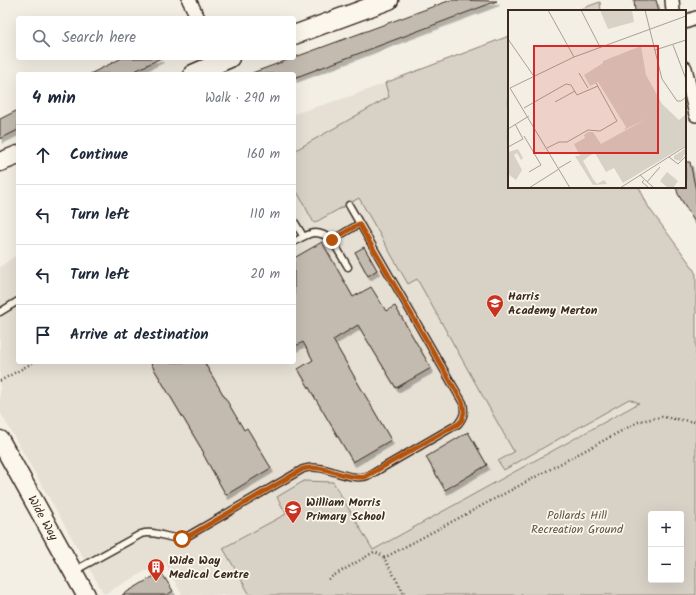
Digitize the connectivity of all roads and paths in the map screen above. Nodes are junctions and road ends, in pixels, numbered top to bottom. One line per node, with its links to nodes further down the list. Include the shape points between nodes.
1 (189, 0): 6 (street)
2 (389, 0): 4 (street)
3 (672, 0): 5 (street)
4 (366, 4): 9 (street)
5 (673, 10)
6 (197, 16)
7 (696, 18): 8 (street)
8 (686, 22)
9 (296, 34)
10 (222, 60): 11 (street)
11 (197, 72)
12 (686, 72): 13 (street)
13 (696, 115)
14 (16, 156): 15 (street)
15 (0, 162)
16 (349, 205): 18 (lane)
17 (296, 224): 19 (lane)
18 (359, 224): 20 (lane); 30 (lane, via 463,403 462,420 370,475 359,478 318,468 303,469 186,537 177,539 150,532 141,534)
19 (303, 236): 20 (lane, via 313,232); 21 (lane)
20 (332, 240): 22 (lane)
21 (296, 241)
22 (348, 267)
23 (16, 302): 24 (lane)
24 (0, 312)
25 (30, 364): 26 (path)
26 (0, 381)
27 (696, 422): 29 (path, via 662,417 640,420)
28 (0, 440): 30 (street, Wide Way)
29 (384, 558): 31 (path, via 374,552); 33 (path)
30 (73, 572): 32 (street, Wide Way)
31 (328, 579)
32 (86, 595)
33 (405, 595)

